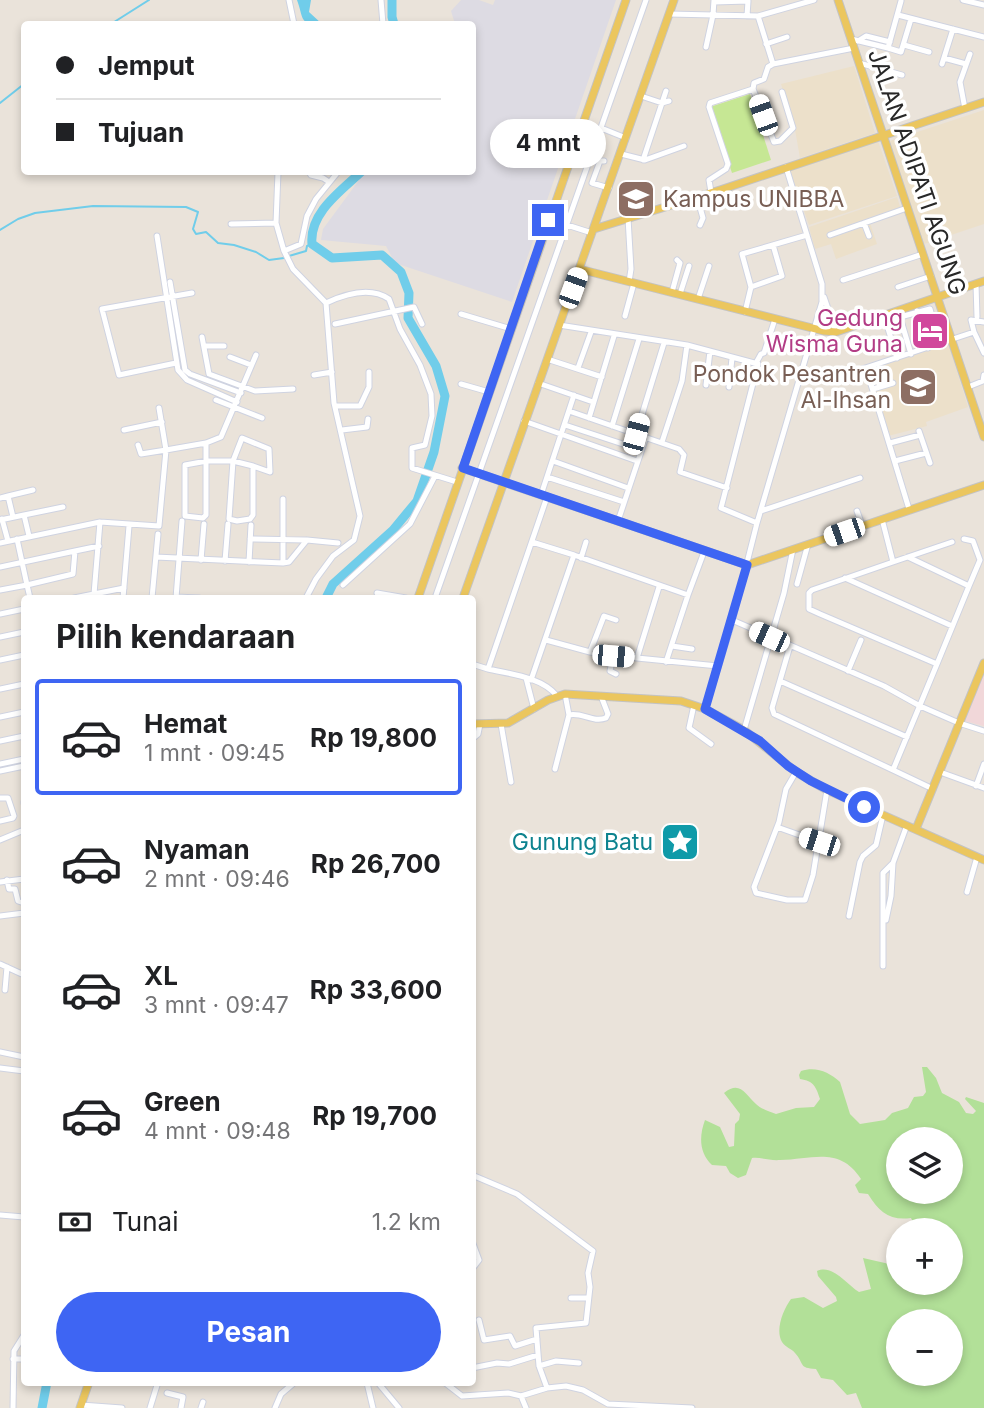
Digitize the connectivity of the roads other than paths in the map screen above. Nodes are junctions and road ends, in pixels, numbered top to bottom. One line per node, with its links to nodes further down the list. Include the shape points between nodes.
1 (289, 0): 20 (street)
2 (382, 0): 21 (street)
3 (626, 0): 46 (main road)
4 (646, 0): 43 (street)
5 (674, 0): 14 (main road)
6 (814, 0): 12 (street)
7 (838, 0): 25 (main road, JALAN ADIPATI AGUNG)
8 (963, 0): 13 (street)
9 (714, 1): 10 (street); 15 (street)
10 (748, 1): 17 (street)
11 (901, 1): 16 (street)
12 (789, 3): 18 (street)
13 (984, 5)
14 (669, 14): 15 (street); 39 (main road)
15 (713, 15): 17 (street); 29 (street)
16 (898, 15): 19 (street); 27 (street)
17 (747, 16): 18 (street)
18 (758, 16): 26 (street)
19 (911, 19): 22 (street); 28 (street)
20 (294, 21)
21 (383, 21)
22 (953, 29): 24 (street); 34 (street, via 943,61)
23 (787, 37): 26 (street)
24 (984, 37)
25 (855, 43): 27 (street); 32 (main road, JALAN ADIPATI AGUNG); 33 (street)
26 (766, 44): 33 (street)
27 (889, 45): 28 (street, via 900,52)
28 (904, 45): 30 (street)
29 (706, 47)
30 (929, 52)
31 (970, 54): 34 (street)
32 (859, 63): 35 (street); 44 (main road, JALAN ADIPATI AGUNG)
33 (773, 64): 36 (street)
34 (966, 64): 42 (street, via 960,82)
35 (902, 75)
36 (753, 89): 38 (street, via 774,142 793,128); 58 (street, via 709,105 729,164 709,180)
37 (666, 91): 40 (street)
38 (782, 92)
39 (640, 96): 40 (street); 45 (main road)
40 (665, 102): 50 (street)
41 (984, 102): 42 (main road)
42 (965, 109): 44 (main road)
43 (601, 128): 45 (street); 48 (street)
44 (883, 135): 52 (main road); 60 (main road, JALAN ADIPATI AGUNG)
45 (626, 138): 49 (main road)
46 (575, 142): 48 (street); 106 (main road)
47 (684, 146): 50 (street)
48 (594, 148): 66 (street)
49 (621, 154): 50 (street); 57 (main road)
50 (643, 160)
51 (604, 161): 57 (street, via 600,161 592,183)
52 (786, 166): 58 (main road); 69 (street)
53 (278, 175): 63 (street)
54 (310, 175): 56 (street)
55 (335, 175): 56 (street)
56 (329, 182): 74 (street, via 307,216 301,244)
57 (609, 188): 68 (main road)
58 (711, 192): 59 (main road)
59 (697, 198): 62 (main road); 67 (street, via 703,218)
60 (907, 208): 65 (street); 75 (main road, JALAN ADIPATI AGUNG)
61 (855, 216): 65 (street)
62 (628, 218): 68 (main road); 84 (street)
63 (276, 223): 64 (street); 74 (street)
64 (231, 224)
65 (861, 224): 70 (street); 72 (street)
66 (567, 225): 68 (street); 185 (street)
67 (699, 225)
68 (593, 231): 79 (main road)
69 (807, 235): 73 (street); 89 (street)
70 (830, 235)
71 (157, 236): 91 (street)
72 (869, 236)
73 (774, 245): 85 (street, via 782,276); 85 (street, via 741,255)
74 (286, 254): 93 (street, via 293,269)
75 (923, 254): 80 (main road, JALAN ADIPATI AGUNG); 81 (street)
76 (677, 260): 88 (street)
77 (689, 266): 88 (street)
78 (709, 266): 92 (street)
79 (579, 269): 84 (main road); 105 (main road)
80 (931, 276): 86 (street); 90 (main road, JALAN ADIPATI AGUNG)
81 (843, 280)
82 (170, 282): 91 (street)
83 (980, 282): 90 (main road); 100 (street)
84 (632, 283): 88 (main road); 98 (street)
85 (751, 286): 96 (street)
86 (898, 287)
87 (192, 293): 91 (street)
88 (676, 293): 92 (main road)
89 (823, 294): 107 (street); 109 (street)
90 (939, 296): 94 (main road); 114 (main road, JALAN ADIPATI AGUNG)
91 (169, 297): 129 (street); 129 (street, via 102,309 119,375); 148 (street, via 186,370)
92 (698, 299): 96 (main road)
93 (326, 303): 95 (street, via 353,293 373,292 389,299); 134 (street)
94 (916, 308): 99 (street); 109 (main road); 116 (street, via 930,309); 120 (street)
95 (396, 310): 103 (street); 104 (street, via 414,307); 186 (street, via 431,394 432,416 425,445 411,451 414,469)
96 (745, 312): 101 (main road)
97 (461, 314): 106 (street)
98 (625, 316)
99 (900, 317): 123 (street); 127 (street, via 886,322)
100 (977, 317)
101 (775, 319): 107 (main road); 131 (street)
102 (984, 322): 110 (street, via 971,320)
103 (335, 324)
104 (422, 324)
105 (559, 325): 108 (street); 128 (main road)
106 (511, 329): 149 (main road)
107 (815, 329): 109 (main road); 205 (street)
108 (591, 332): 111 (street); 132 (street)
109 (836, 332)
110 (974, 332): 114 (street); 122 (street)
111 (614, 335): 113 (street); 139 (street)
112 (202, 337): 118 (street)
113 (639, 339): 115 (street); 163 (street)
114 (953, 340): 116 (street); 145 (main road, JALAN ADIPATI AGUNG)
115 (664, 343): 117 (street); 167 (street)
116 (940, 344): 120 (street)
117 (687, 345): 121 (street); 170 (street, via 682,381)
118 (204, 346): 119 (street); 148 (street, via 209,374)
119 (224, 346)
120 (928, 348): 123 (street)
121 (710, 351): 126 (street); 143 (street)
122 (984, 352)
123 (911, 354): 127 (street)
124 (256, 355): 130 (street)
125 (230, 357): 130 (street)
126 (732, 358): 131 (street); 144 (street)
127 (897, 358): 133 (street)
128 (547, 359): 132 (street); 140 (main road)
129 (176, 363): 153 (street, via 187,380)
130 (251, 365): 148 (street)
131 (758, 365): 193 (street)
132 (578, 368): 139 (street)
133 (866, 368): 136 (street); 147 (street)
134 (332, 372): 137 (street); 154 (street)
135 (369, 372): 154 (street, via 369,387 360,406)
136 (850, 373)
137 (314, 375)
138 (984, 375): 145 (street, via 982,382)
139 (602, 377): 152 (street)
140 (538, 383): 150 (street); 160 (main road)
141 (893, 383): 147 (street)
142 (461, 384): 149 (street)
143 (705, 385)
144 (729, 387)
145 (968, 387): 169 (main road, JALAN ADIPATI AGUNG)
146 (293, 389): 148 (street)
147 (873, 389): 172 (street)
148 (242, 390): 153 (street)
149 (489, 392): 184 (main road)
150 (574, 395): 152 (street); 156 (street)
151 (216, 400): 153 (street)
152 (593, 402): 158 (street)
153 (236, 405): 157 (street); 171 (street, via 221,437)
154 (335, 406): 165 (street)
155 (159, 408): 161 (street)
156 (569, 411): 158 (street); 162 (street)
157 (262, 418)
158 (589, 418): 163 (street)
159 (368, 419): 165 (street, via 367,427)
160 (524, 421): 166 (street); 190 (main road)
161 (162, 422): 164 (street); 174 (street)
162 (565, 425): 166 (street); 175 (street)
163 (612, 426): 167 (street)
164 (124, 430)
165 (342, 430): 265 (street, via 359,526 354,540 333,556)
166 (562, 434): 179 (street); 180 (street)
167 (636, 434): 168 (street)
168 (646, 437): 170 (street); 175 (street)
169 (984, 437)
170 (662, 442): 193 (street, via 683,451 680,472)
171 (206, 443): 174 (street); 177 (street)
172 (890, 443): 176 (street, via 920,433); 181 (street)
173 (138, 446): 174 (street, via 141,454)
174 (166, 450): 217 (street, via 160,524)
175 (641, 450): 180 (street)
176 (926, 453): 181 (street); 182 (street)
177 (207, 461): 177 (street, via 206,515 184,516 184,466); 178 (street)
178 (233, 461): 183 (street); 183 (street, via 245,438 269,449 270,472); 183 (street, via 231,520 253,515)
179 (552, 461): 187 (street); 192 (street)
180 (637, 461): 192 (street)
181 (895, 461): 203 (street)
182 (930, 463)
183 (253, 466)
184 (463, 468): 185 (main road); 189 (main road)
185 (479, 474): 190 (main road); 202 (street)
186 (435, 475): 189 (street); 253 (street, via 410,524)
187 (547, 477): 196 (street); 199 (street)
188 (860, 478): 205 (street)
189 (457, 482): 200 (main road)
190 (503, 482): 196 (main road); 269 (main road)
191 (984, 485): 203 (main road)
192 (628, 488): 199 (street)
193 (727, 488): 213 (street, via 722,509)
194 (33, 491): 195 (street)
195 (8, 496): 197 (street); 207 (street)
196 (544, 496): 211 (main road); 228 (street)
197 (0, 498)
198 (283, 499): 226 (street)
199 (624, 502): 211 (street)
200 (450, 503): 202 (street); 267 (main road)
201 (63, 507): 206 (street)
202 (467, 508): 268 (street)
203 (909, 509): 208 (main road)
204 (857, 510): 218 (street)
205 (761, 511): 213 (street)
206 (24, 515): 207 (street); 220 (street)
207 (13, 517): 209 (street)
208 (882, 519): 218 (main road); 245 (street)
209 (1, 520): 225 (street)
210 (182, 521): 241 (street)
211 (618, 521): 236 (main road)
212 (100, 522): 217 (street); 220 (street); 233 (street)
213 (757, 523): 248 (street)
214 (204, 524): 242 (street)
215 (228, 524): 243 (street)
216 (251, 525): 222 (street)
217 (129, 526): 256 (street)
218 (862, 526): 232 (main road)
219 (158, 534): 239 (street)
220 (29, 537): 221 (street)
221 (17, 539): 225 (street); 246 (street)
222 (250, 539): 226 (street); 244 (street)
223 (964, 539): 254 (street, via 973,541 980,560)
224 (307, 540): 226 (street); 231 (street); 247 (street)
225 (8, 541): 230 (street)
226 (283, 541): 247 (street)
227 (586, 541): 240 (street)
228 (532, 542): 237 (street); 294 (street)
229 (952, 542): 238 (street)
230 (0, 543)
231 (338, 543)
232 (808, 544): 234 (main road); 251 (street)
233 (99, 546): 235 (street); 259 (street)
234 (793, 550): 248 (main road); 278 (street)
235 (75, 551): 246 (street); 252 (street, via 73,574)
236 (704, 552): 248 (main road); 270 (street)
237 (574, 555): 240 (street); 279 (street)
238 (908, 556): 245 (street); 254 (street)
239 (156, 557): 241 (street); 263 (street)
240 (581, 558): 255 (street)
241 (179, 559): 242 (street); 264 (street)
242 (201, 560): 243 (street)
243 (225, 561): 244 (street)
244 (248, 562): 247 (street)
245 (892, 562): 250 (street)
246 (22, 563): 249 (street); 252 (street)
247 (283, 564)
248 (747, 565): 274 (street)
249 (0, 567)
250 (845, 578): 275 (street); 291 (street, via 810,591 809,609)
251 (797, 584)
252 (27, 585): 257 (street); 260 (street)
253 (343, 585)
254 (969, 586): 275 (street)
255 (659, 587): 270 (street); 287 (street)
256 (124, 588): 259 (street); 262 (street)
257 (0, 590)
258 (377, 593): 266 (street)
259 (94, 594): 261 (street)
260 (29, 595)
261 (89, 595)
262 (123, 595)
263 (152, 595)
264 (176, 595)
265 (308, 595)
266 (389, 595)
267 (419, 595)
268 (436, 595)
269 (464, 595)
270 (688, 595): 281 (street)
271 (21, 610): 272 (street)
272 (0, 614)
273 (616, 620): 284 (street, via 604,616)
274 (732, 621): 278 (street); 293 (street)
275 (952, 625): 291 (street)
276 (21, 633): 277 (street)
277 (0, 637)
278 (769, 637): 282 (street); 313 (street)
279 (545, 640): 284 (street); 297 (street)
280 (861, 640): 295 (street)
281 (672, 646): 283 (street); 289 (street)
282 (790, 646): 295 (street); 298 (street)
283 (692, 649)
284 (590, 652): 286 (street)
285 (21, 656): 288 (street)
286 (613, 656): 287 (street); 296 (street, via 610,671)
287 (637, 658): 289 (street)
288 (0, 660)
289 (666, 662): 293 (street)
290 (984, 663): 310 (main road)
291 (937, 664): 304 (street)
292 (476, 665): 294 (street)
293 (718, 666): 306 (street)
294 (488, 669): 297 (street)
295 (848, 671): 304 (street)
296 (616, 674)
297 (529, 679): 301 (street); 305 (street)
298 (780, 681): 316 (street); 324 (street, via 774,714)
299 (21, 685): 300 (street)
300 (0, 689)
301 (561, 695): 302 (main road); 305 (main road); 308 (street)
302 (601, 696): 303 (main road); 308 (street, via 606,719)
303 (694, 705): 306 (main road); 318 (street, via 689,728)
304 (920, 706): 310 (street); 316 (street)
305 (534, 709): 312 (main road)
306 (705, 709): 313 (main road)
307 (21, 713): 309 (street)
308 (569, 715): 323 (street)
309 (0, 717)
310 (959, 723): 314 (street); 327 (main road)
311 (476, 724): 312 (main road)
312 (501, 724): 328 (street)
313 (744, 730): 326 (main road)
314 (984, 731)
315 (21, 737): 317 (street)
316 (906, 737): 324 (street)
317 (0, 741)
318 (711, 744)
319 (21, 760): 320 (street)
320 (0, 764)
321 (984, 765): 329 (street)
322 (21, 767): 325 (street)
323 (555, 769)
324 (893, 770): 331 (street)
325 (0, 771)
326 (796, 772): 332 (main road); 337 (street, via 786,789)
327 (940, 772): 329 (street); 331 (main road)
328 (511, 782)
329 (976, 786): 330 (street)
330 (984, 788)
331 (933, 789): 338 (main road)
332 (827, 790): 334 (main road); 341 (street)
333 (0, 798): 335 (street, via 8,798 14,816)
334 (883, 815): 336 (main road); 349 (street, via 876,845 860,862)
335 (0, 821)
336 (907, 825): 338 (main road); 351 (street, via 893,863)
337 (777, 827): 341 (street); 341 (street, via 755,881 756,893 805,900)
338 (916, 828): 342 (main road)
339 (21, 831): 340 (street)
340 (0, 840)
341 (819, 842)
342 (981, 859): 345 (street)
343 (21, 879): 344 (street)
344 (3, 881): 346 (street, via 15,889)
345 (967, 892)
346 (21, 902)
347 (21, 913): 348 (street)
348 (0, 916)
349 (849, 916)
350 (4, 965): 352 (street); 353 (street)
351 (883, 966)
352 (21, 974)
353 (5, 990)
354 (0, 1052): 355 (street)
355 (21, 1056)
356 (0, 1068): 357 (street)
357 (21, 1071)
358 (476, 1177): 362 (street, via 517,1195 593,1251)
359 (0, 1215): 360 (street)
360 (21, 1217)
361 (572, 1298): 362 (street)
362 (588, 1298): 364 (street, via 586,1323 538,1327)
363 (479, 1320): 364 (street, via 484,1340 510,1336 514,1346)
364 (537, 1339): 366 (street)
365 (21, 1340): 367 (street)
366 (538, 1355): 370 (street); 371 (street)
367 (13, 1359): 368 (street); 382 (street)
368 (21, 1359)
369 (579, 1363): 370 (street, via 556,1361)
370 (539, 1366): 378 (street)
371 (476, 1367)
372 (86, 1386): 381 (main road)
373 (157, 1386): 384 (street)
374 (290, 1386): 386 (street)
375 (367, 1386): 387 (street)
376 (381, 1386): 388 (street)
377 (448, 1386): 380 (street, via 462,1396)
378 (547, 1388): 380 (street); 390 (street, via 583,1390 607,1404)
379 (167, 1393): 385 (street, via 183,1397)
380 (521, 1396): 389 (street)
381 (81, 1406): 383 (street)
382 (13, 1408)
383 (122, 1408)
384 (150, 1408)
385 (181, 1408)
386 (275, 1408)
387 (373, 1408)
388 (399, 1408)
389 (526, 1408)
390 (692, 1408)

